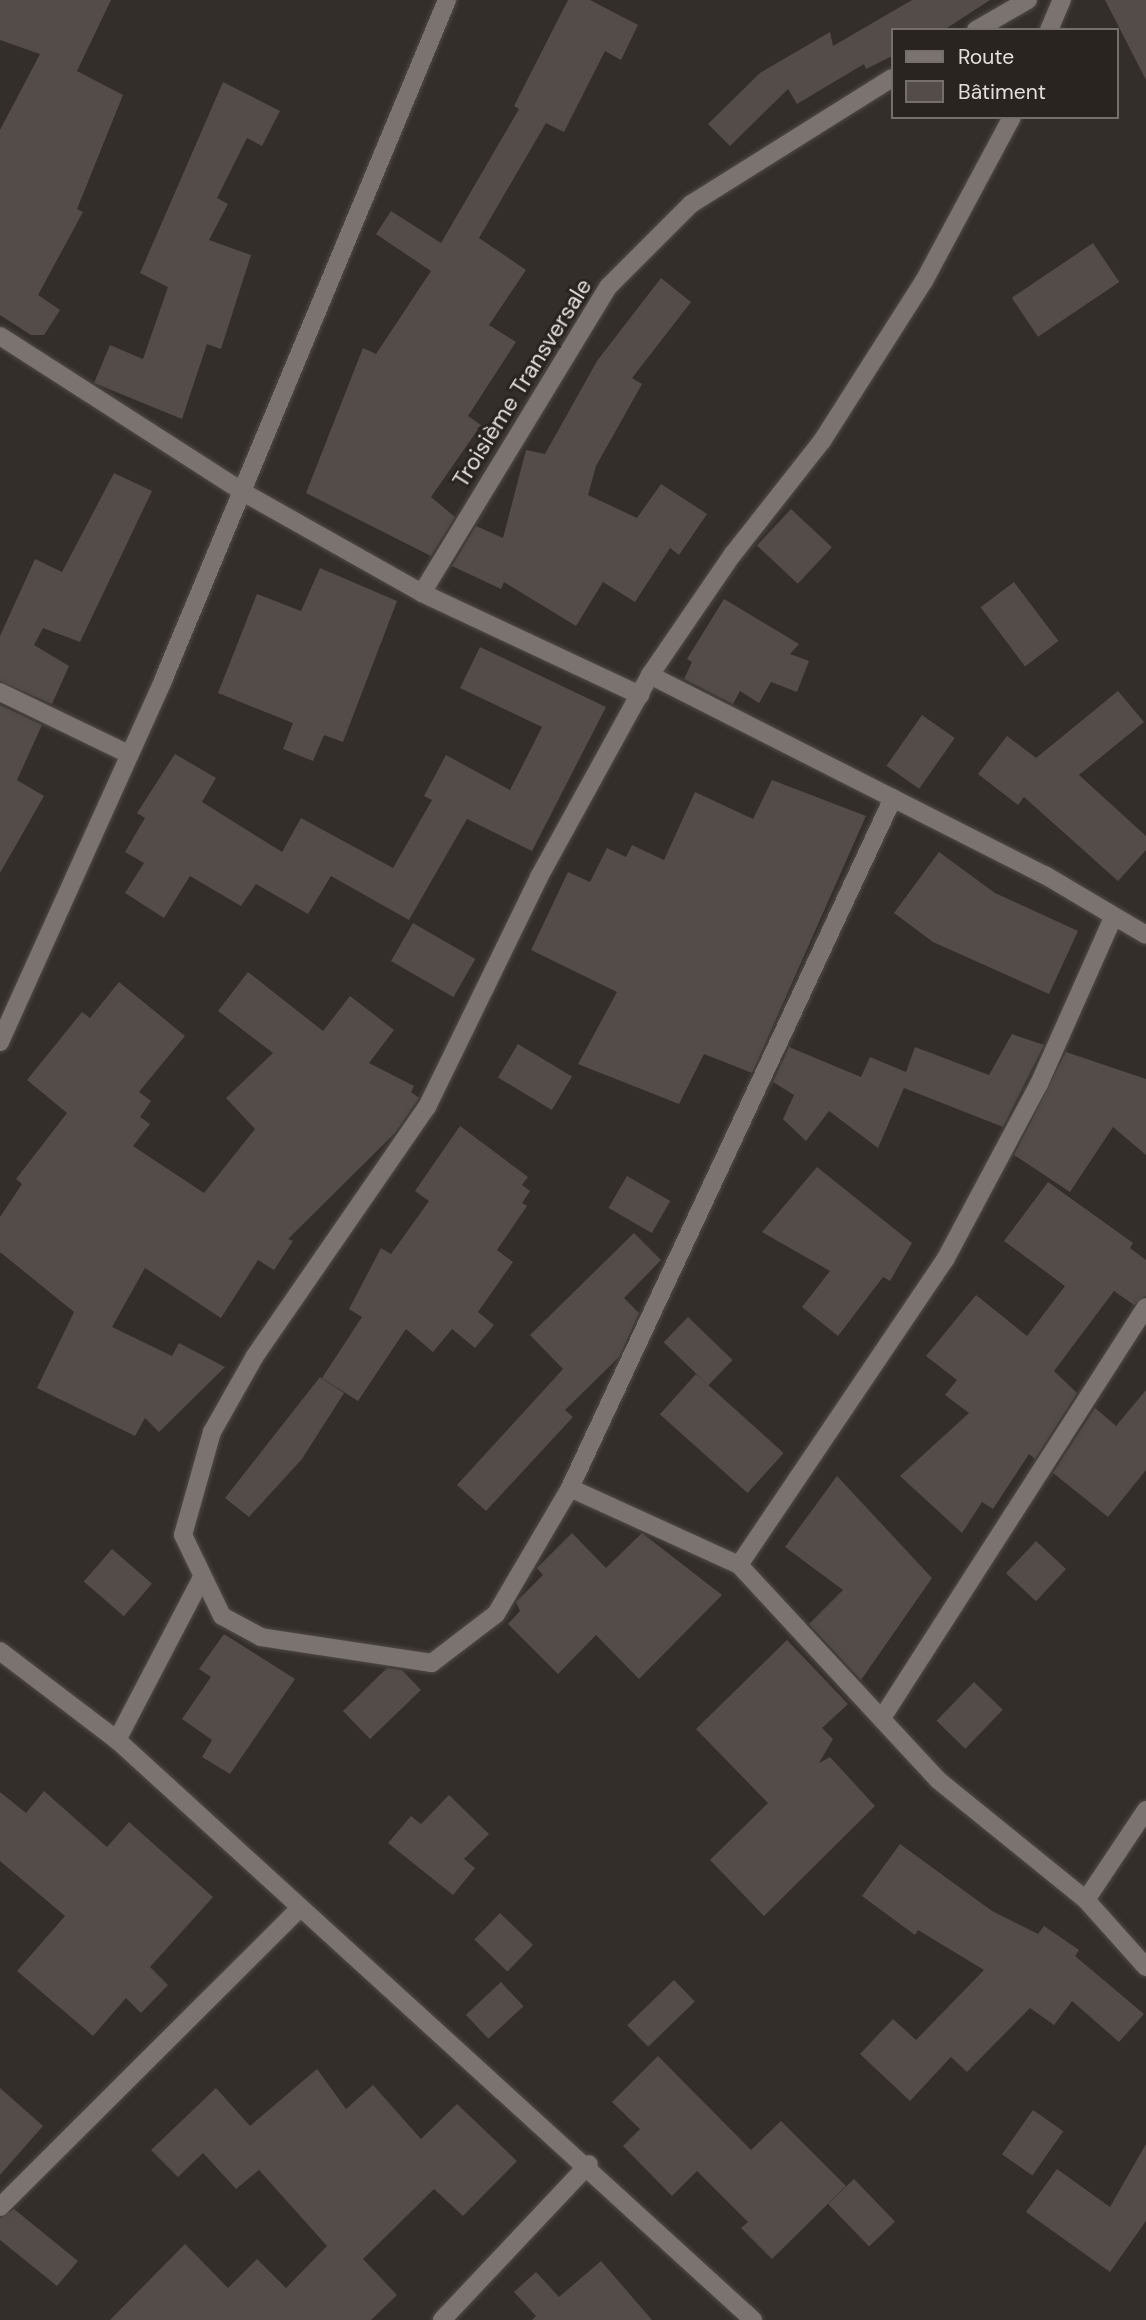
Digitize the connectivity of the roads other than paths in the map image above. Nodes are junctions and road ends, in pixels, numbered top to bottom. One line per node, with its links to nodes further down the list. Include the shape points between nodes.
1 (447, 0): 9 (street)
2 (1028, 0): 4 (street)
3 (1062, 0): 5 (street)
4 (979, 28)
5 (1050, 28)
6 (890, 79): 10 (street, Troisième Transversale, via 691,204 609,286)
7 (1011, 119): 11 (street, via 924,281 822,441 733,554)
8 (0, 336): 9 (street)
9 (241, 491): 10 (street); 14 (street)
10 (422, 593): 13 (street)
11 (650, 675): 13 (street); 15 (street)
12 (0, 692): 14 (street)
13 (640, 695): 22 (street, via 539,877 427,1107 255,1356 212,1432 183,1535)
14 (126, 753): 18 (street)
15 (893, 798): 16 (street, via 1045,875); 20 (street)
16 (1113, 918): 17 (street); 21 (street, via 1039,1084 946,1258)
17 (1146, 935)
18 (0, 1042)
19 (1146, 1307): 24 (street)
20 (570, 1488): 21 (street); 22 (street, via 496,1614 432,1663 261,1637 222,1616)
21 (739, 1565): 24 (street)
22 (201, 1579): 25 (street)
23 (0, 1651): 25 (street)
24 (882, 1718): 27 (street, via 938,1780)
25 (117, 1740): 28 (street)
26 (1146, 1810): 27 (street)
27 (1086, 1900): 29 (street)
28 (300, 1908): 30 (street); 31 (street)
29 (1146, 1967)
30 (589, 2164): 32 (street); 33 (street)
31 (0, 2207)
32 (442, 2320)
33 (753, 2320)

